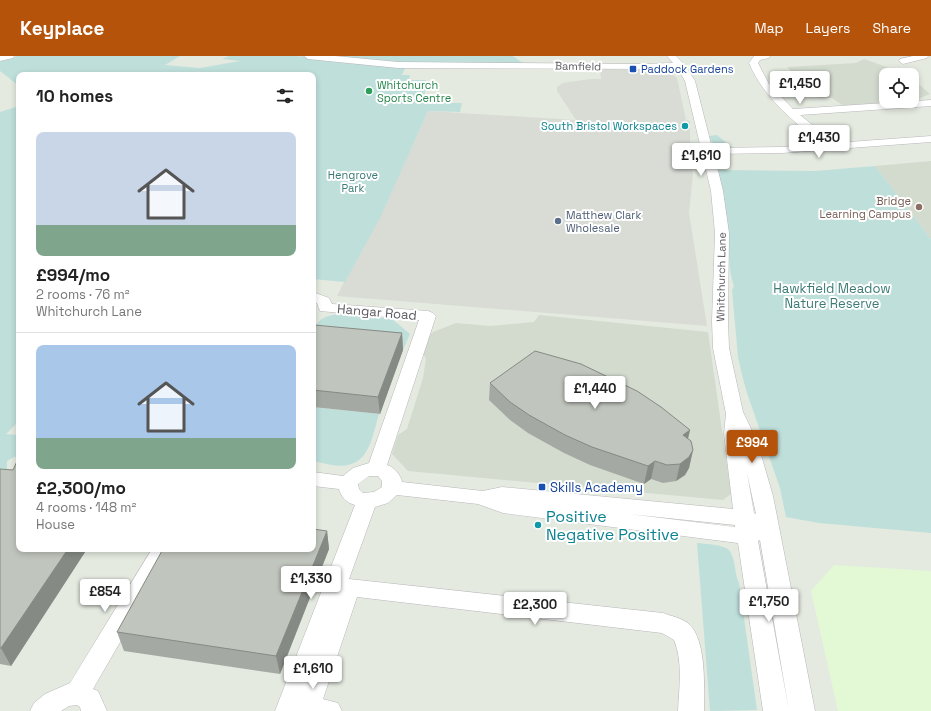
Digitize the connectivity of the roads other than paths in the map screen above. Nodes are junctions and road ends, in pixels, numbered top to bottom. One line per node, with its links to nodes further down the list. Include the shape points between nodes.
1 (10, 56): 7 (street)
2 (308, 56): 9 (street, Bamfield, via 398,64)
3 (671, 56): 10 (street, Whitchurch Lane)
4 (766, 56): 12 (street, via 754,60 755,68)
5 (924, 56): 8 (street)
6 (547, 57): 9 (street)
7 (0, 58)
8 (903, 61)
9 (553, 66): 10 (street, Bamfield)
10 (681, 66): 15 (street, Whitchurch Lane, via 690,81)
11 (931, 103): 12 (street)
12 (792, 112): 14 (street)
13 (931, 139): 14 (street)
14 (834, 147): 15 (street)
15 (707, 151): 18 (street, Whitchurch Lane, via 717,191 722,233 720,338)
16 (316, 295): 17 (street, via 324,301)
17 (319, 311): 19 (street, Hangar Road, via 428,316)
18 (734, 412): 24 (street, Whitchurch Lane, via 733,434); 25 (street, Whitchurch Lane, via 748,441)
19 (376, 469): 21 (street, via 354,474); 22 (street, via 384,471 392,479)
20 (316, 478): 21 (street)
21 (348, 483): 23 (street, via 349,491 356,498)
22 (392, 488): 23 (street, via 379,499); 24 (street, via 480,497 503,506)
23 (367, 500): 27 (street)
24 (746, 527): 25 (street); 33 (street, Whitchurch Lane)
25 (769, 529): 34 (street, Whitchurch Lane)
26 (161, 552): 28 (street)
27 (342, 587): 29 (street); 32 (street, via 663,623 678,629 689,646)
28 (77, 694): 30 (street, via 56,700); 31 (street, via 89,699)
29 (304, 707)
30 (43, 711)
31 (94, 711)
32 (691, 711)
33 (776, 711)
34 (802, 711)

